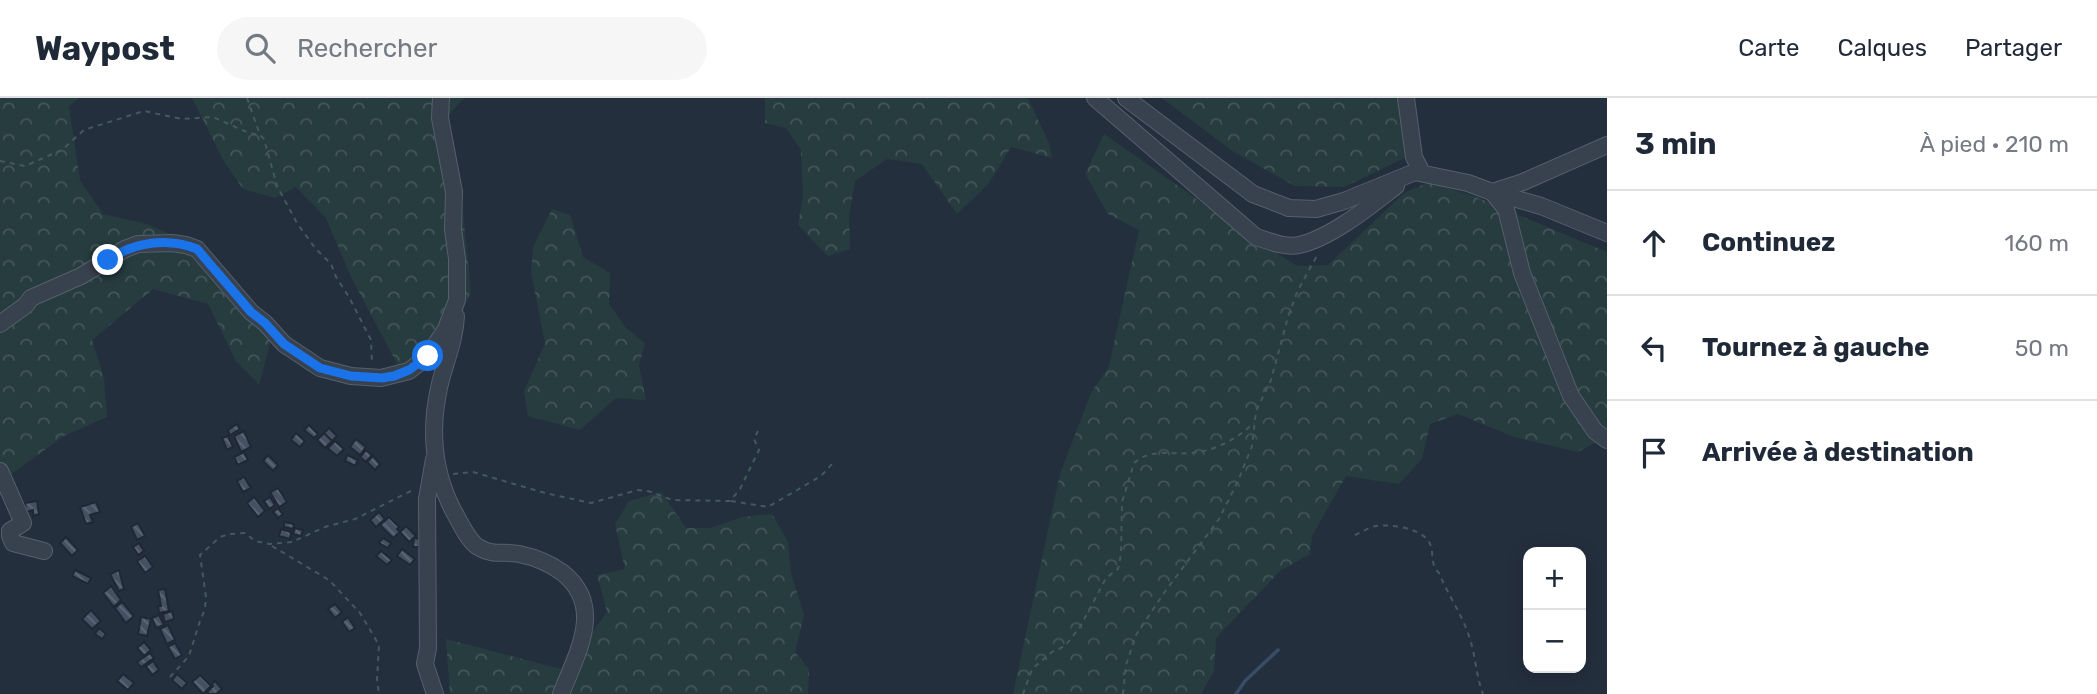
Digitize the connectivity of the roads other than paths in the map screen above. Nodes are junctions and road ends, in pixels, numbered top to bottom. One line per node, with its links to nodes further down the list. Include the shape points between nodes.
1 (441, 98): 9 (street, via 440,118 454,192)
2 (1095, 98): 6 (street, via 1256,237 1280,244 1297,245 1324,235)
3 (1126, 98): 6 (street, via 1253,194 1289,208 1335,204)
4 (1406, 98): 6 (street)
5 (1607, 145): 7 (street)
6 (1418, 172): 7 (street)
7 (1492, 192): 8 (street); 11 (street, via 1506,209 1522,273 1571,396)
8 (1607, 233)
9 (457, 300): 10 (street, via 446,329 428,356 409,370 375,378 320,368 284,344 197,249 186,245 146,243 125,248 81,276 31,298); 13 (street, via 455,337 435,412)
10 (0, 324)
11 (1601, 436): 12 (street)
12 (1607, 448)
13 (435, 454): 16 (street, via 427,499 425,664); 17 (street, via 452,506 475,546 492,554 518,554 553,566 580,592 586,606 584,632)
14 (0, 471): 15 (street, via 23,523 10,531 13,542)
15 (44, 551)
16 (435, 694)
17 (561, 694)

